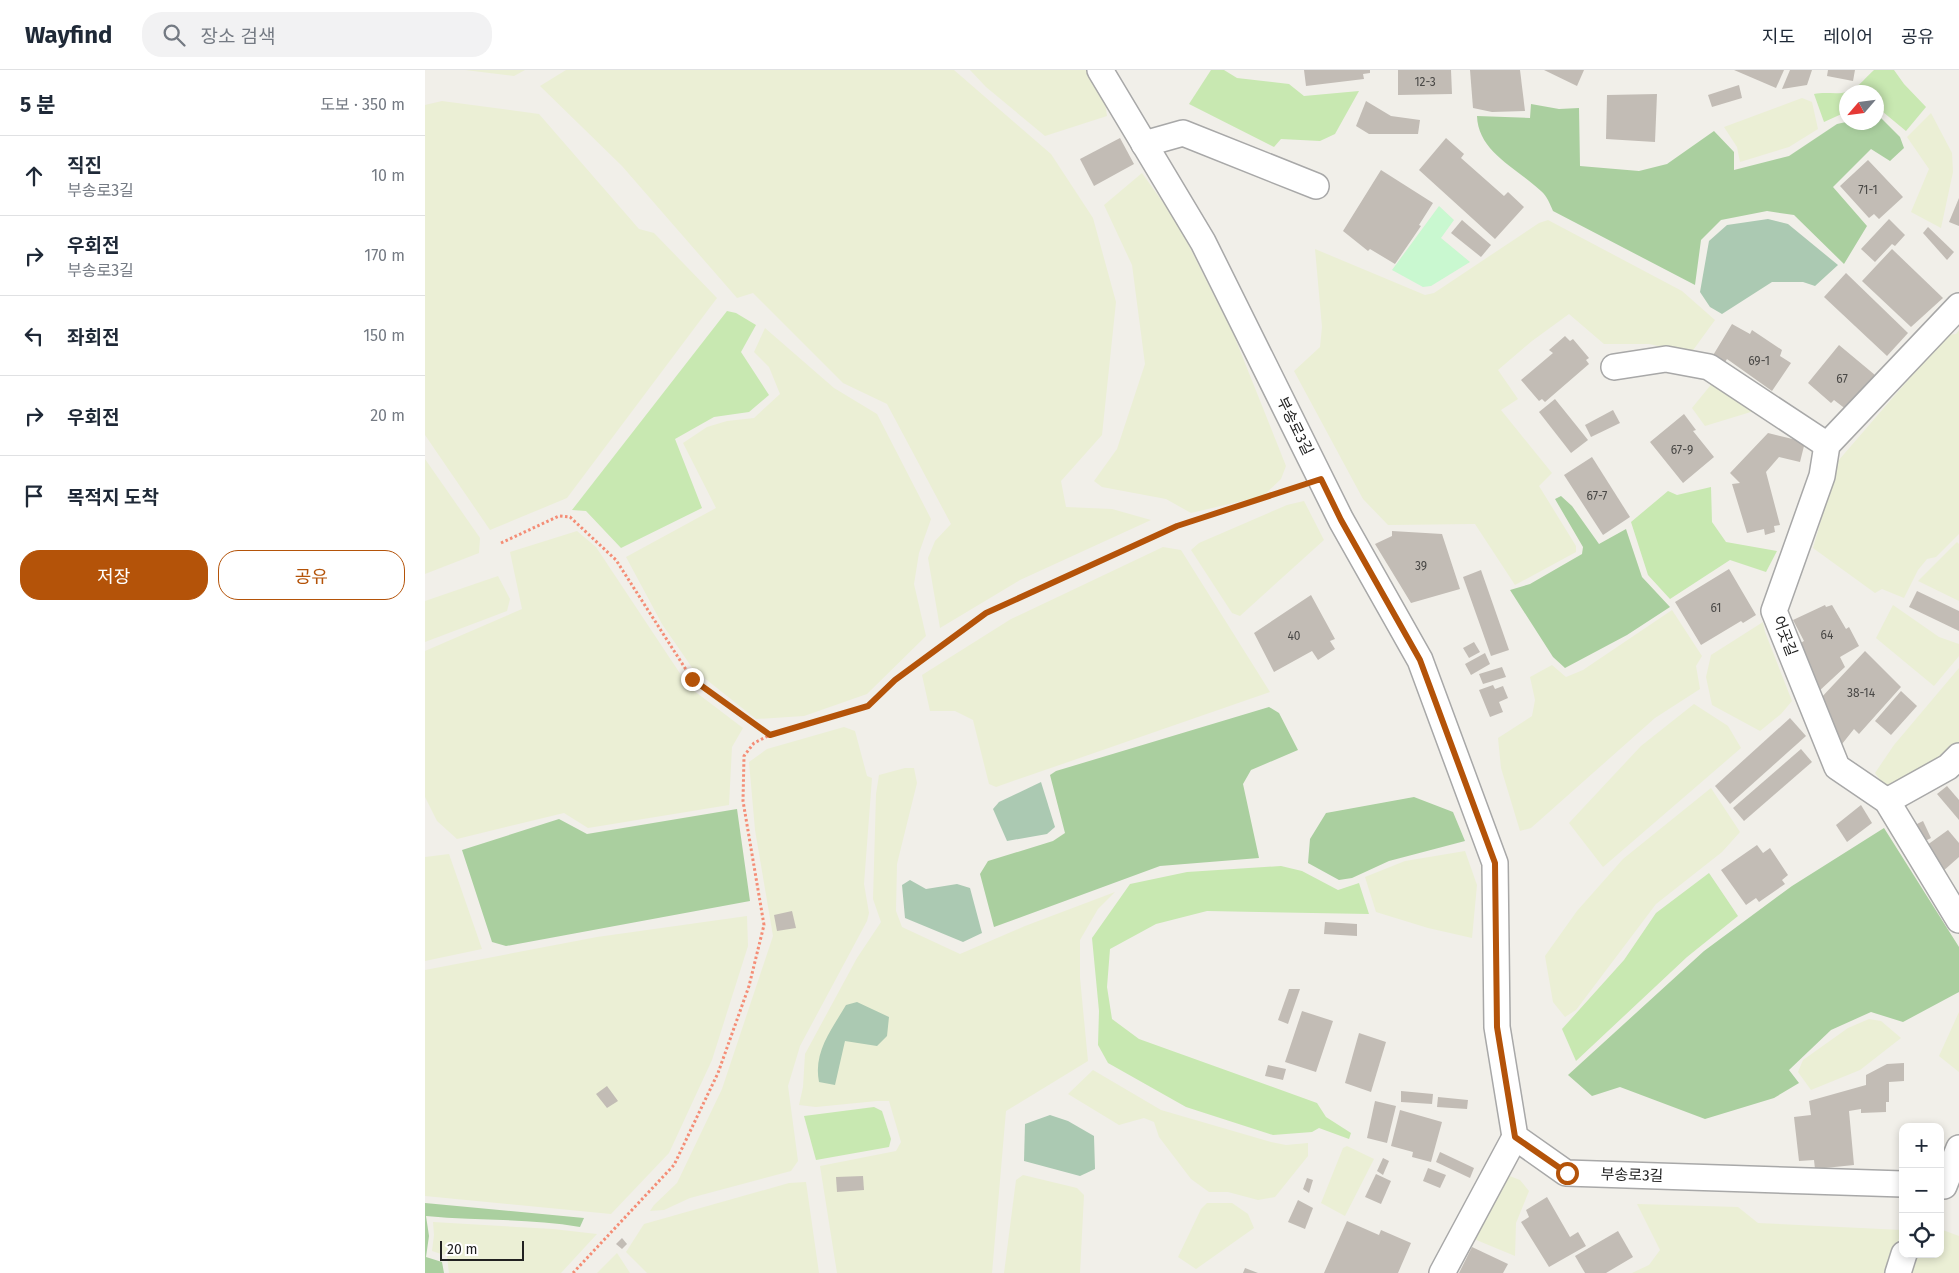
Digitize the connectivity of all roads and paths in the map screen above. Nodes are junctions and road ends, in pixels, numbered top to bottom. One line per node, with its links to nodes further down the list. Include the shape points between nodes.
1 (1100, 70): 2 (street, 부송로3길)
2 (1144, 144): 3 (street, via 1183,133); 7 (street, 부송로3길, via 1203,242)
3 (1315, 186)
4 (1959, 306): 6 (street)
5 (1614, 367): 6 (street, via 1666,359 1709,367)
6 (1827, 445): 11 (street, 어곳길, via 1822,476 1774,611 1837,766)
7 (1321, 479): 9 (path, via 1177,526 986,613 895,680 868,706); 13 (street, 부송로3길, via 1420,660 1495,863 1497,1027)
8 (501, 543): 9 (path, via 559,516 570,517 615,560 692,679)
9 (770, 735): 18 (path, via 754,743 744,756 743,801 763,925 749,986 719,1073 674,1165)
10 (1959, 756): 11 (street, via 1948,767)
11 (1887, 801): 12 (street, 어곳길)
12 (1959, 920)
13 (1515, 1137): 15 (street, 부송로3길, via 1567,1173); 19 (street)
14 (1959, 1148): 16 (street)
15 (1899, 1184)
16 (1948, 1188)
17 (1904, 1258): 20 (street)
18 (573, 1273)
19 (1442, 1273)
20 (1898, 1273)

